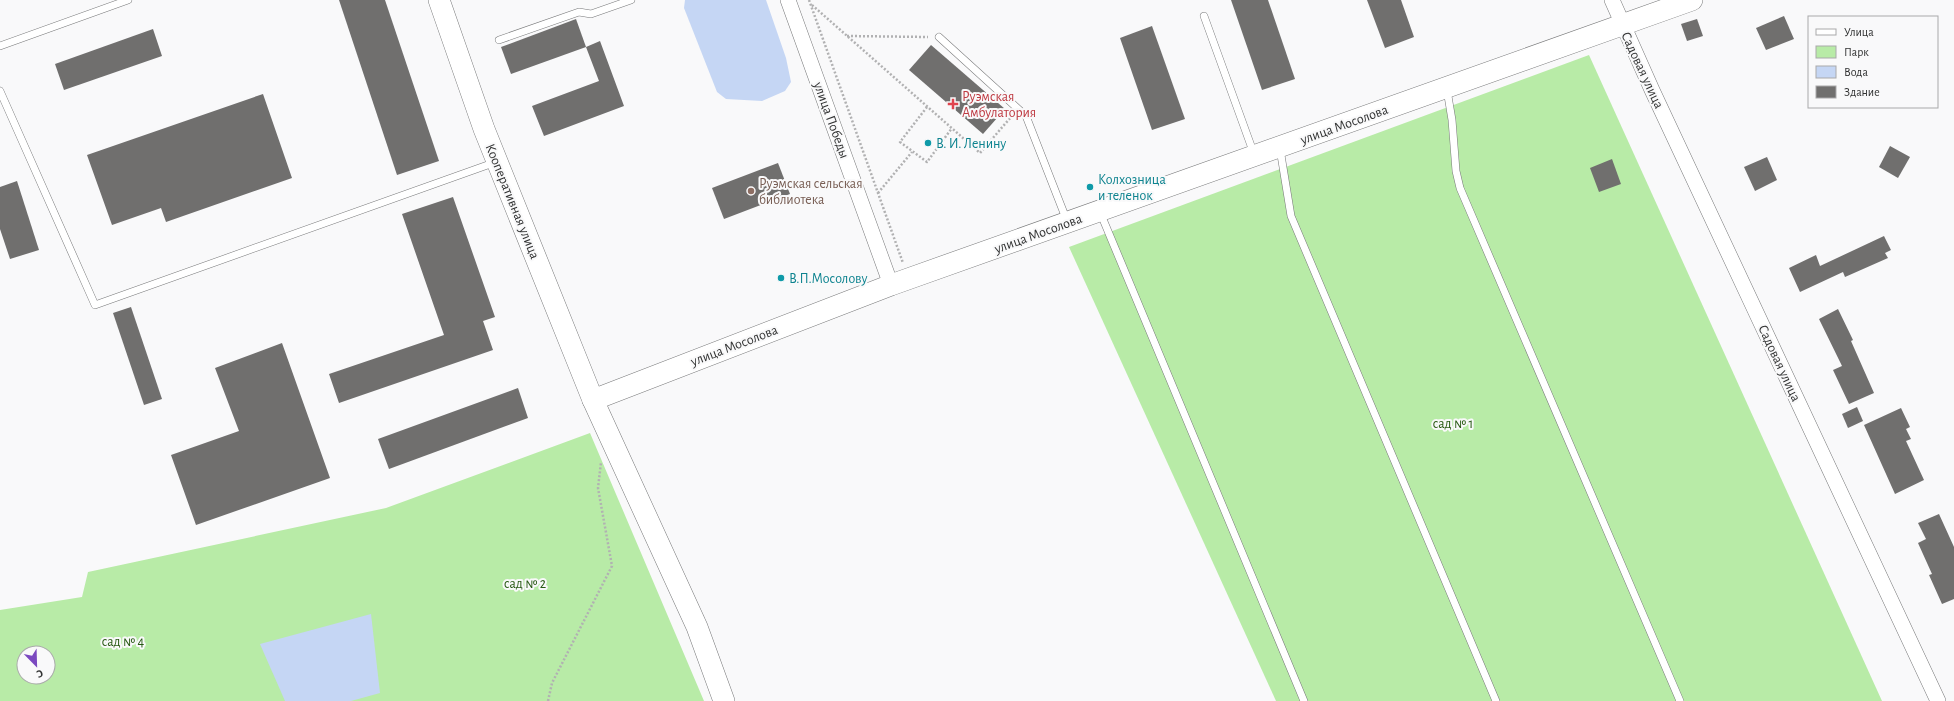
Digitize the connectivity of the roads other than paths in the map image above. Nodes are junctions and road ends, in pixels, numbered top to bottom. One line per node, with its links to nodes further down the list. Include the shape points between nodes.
1 (128, 0): 11 (lane)
2 (439, 0): 16 (street, Кооперативная улица)
3 (631, 0): 10 (lane, via 591,14 579,12)
4 (788, 0): 19 (street, улица Победы)
5 (1612, 0): 8 (street, Садовая улица)
6 (1692, 0): 8 (street, улица Мосолова)
7 (1204, 16): 15 (lane)
8 (1622, 25): 12 (street, улица Мосолова); 25 (street, Садовая улица)
9 (939, 37): 18 (lane, via 1026,116)
10 (499, 40)
11 (0, 46)
12 (1447, 88): 14 (street, улица Мосолова); 24 (lane, via 1460,188)
13 (0, 91): 16 (lane, via 95,305)
14 (1279, 147): 15 (street, улица Мосолова); 23 (lane, via 1291,216)
15 (1254, 156): 17 (street, улица Мосолова)
16 (497, 162): 20 (street, Кооперативная улица)
17 (1099, 211): 18 (street, улица Мосолова); 22 (lane)
18 (1067, 222): 19 (street, улица Мосолова)
19 (900, 282): 20 (street, улица Мосолова)
20 (593, 400): 21 (street, Кооперативная улица, via 697,626)
21 (724, 701)
22 (1304, 701)
23 (1496, 701)
24 (1680, 701)
25 (1938, 701)

